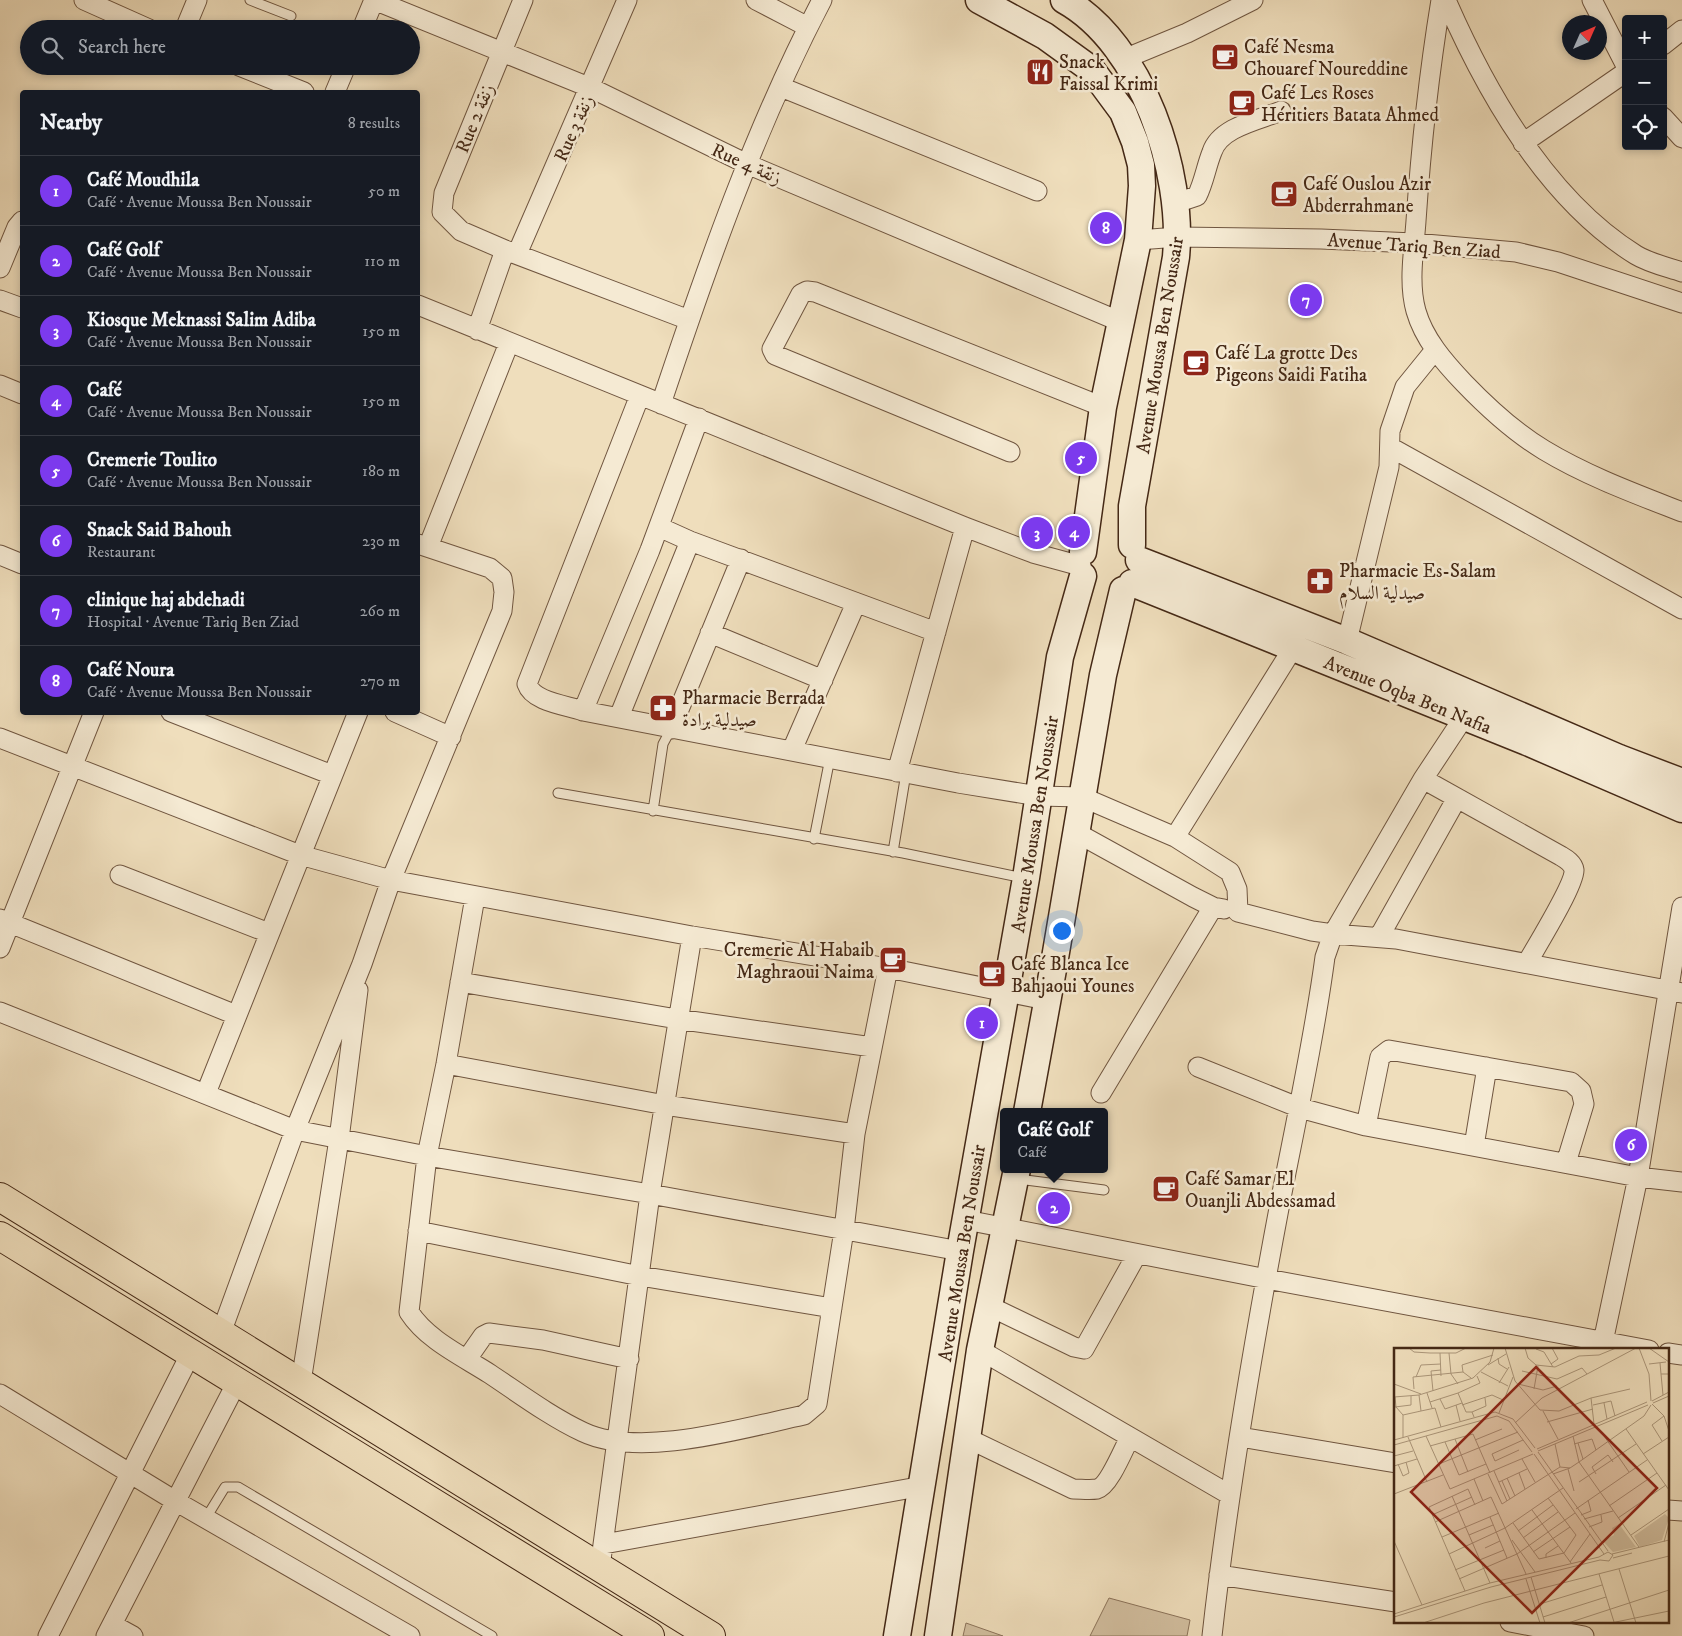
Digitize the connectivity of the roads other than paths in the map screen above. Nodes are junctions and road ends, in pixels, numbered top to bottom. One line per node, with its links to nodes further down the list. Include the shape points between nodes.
1 (84, 0): 16 (street)
2 (197, 0): 17 (street)
3 (250, 0): 15 (lane)
4 (374, 0): 18 (street); 22 (street, Rue 4 زنقة)
5 (523, 0): 22 (street, Rue 2 زنقة)
6 (627, 0): 28 (street, Rue 3 زنقة)
7 (756, 0): 19 (street)
8 (822, 0): 19 (street)
9 (979, 0): 41 (street, Avenue Moussa Ben Noussair, via 1070,52 1110,90 1124,112 1141,165)
10 (1064, 0): 23 (street, Avenue Moussa Ben Noussair, via 1104,33)
11 (1441, 0): 42 (street, via 1419,168)
12 (1446, 0): 35 (street, via 1486,83)
13 (1592, 0): 24 (street)
14 (1247, 1): 23 (street, via 1187,33)
15 (291, 16)
16 (129, 20)
17 (189, 20)
18 (366, 20)
19 (808, 27): 29 (street)
20 (1682, 30): 21 (street)
21 (1667, 41)
22 (500, 51): 28 (street, Rue 4 زنقة); 43 (street, Rue 2 زنقة, via 444,193 442,212 461,231)
23 (1124, 59): 38 (street, Avenue Moussa Ben Noussair, via 1158,126)
24 (1623, 60)
25 (262, 75): 30 (street)
26 (342, 75): 31 (street)
27 (1622, 75): 35 (street)
28 (591, 88): 36 (street, Rue 4 زنقة); 43 (street, Rue 3 زنقة)
29 (781, 88): 36 (street); 37 (street)
30 (299, 90)
31 (336, 90)
32 (1281, 111): 38 (street, via 1229,132 1218,141 1196,196)
33 (1667, 122): 34 (street)
34 (1682, 138)
35 (1523, 144): 45 (street, via 1600,230 1638,256)
36 (747, 164): 50 (street); 51 (street, Rue 4 زنقة)
37 (1037, 191)
38 (1176, 203): 40 (street, Avenue Moussa Ben Noussair)
39 (20, 223): 44 (street)
40 (1178, 237): 41 (street, Avenue Tariq Ben Ziad); 42 (street, Avenue Tariq Ben Ziad); 72 (street, Avenue Moussa Ben Noussair, via 1132,506)
41 (1138, 240): 51 (street, Avenue Moussa Ben Noussair)
42 (1414, 243): 47 (street, Avenue Tariq Ben Ziad, via 1516,252 1558,262); 54 (street, via 1415,309)
43 (511, 252): 50 (street); 52 (street, Rue 3 زنقة)
44 (0, 268)
45 (1682, 272)
46 (0, 300): 49 (street)
47 (1681, 302)
48 (420, 306): 52 (street)
49 (20, 307)
50 (689, 320): 58 (street)
51 (1121, 322): 59 (street, Avenue Moussa Ben Noussair)
52 (477, 330): 53 (street)
53 (509, 343): 57 (street); 67 (street)
54 (1435, 350): 61 (street, via 1405,386 1390,431); 63 (street, via 1484,403 1544,450 1612,484)
55 (0, 385): 56 (street)
56 (20, 393)
57 (640, 395): 58 (street); 80 (street, via 527,684 537,696)
58 (661, 404): 60 (street)
59 (1103, 407): 62 (street, via 815,292 801,294 772,349 775,355); 71 (street, Avenue Moussa Ben Noussair)
60 (700, 418): 64 (street); 65 (street)
61 (1390, 447): 74 (street); 77 (street, via 1389,467)
62 (1010, 452)
63 (1682, 512)
64 (659, 527): 66 (street); 80 (street)
65 (965, 527): 71 (street, via 1033,552); 75 (street)
66 (690, 541): 69 (street); 85 (street)
67 (422, 545): 88 (street, via 490,568 502,578 502,611)
68 (0, 555): 70 (street)
69 (741, 559): 73 (street); 76 (street)
70 (20, 563)
71 (1082, 565): 72 (street, via 1088,584 1105,592); 72 (street, via 1096,537 1106,534 1125,538); 98 (street, Avenue Moussa Ben Noussair, via 1060,657)
72 (1132, 569): 77 (street, Avenue Oqba Ben Nafia); 78 (street, Avenue Oqba Ben Nafia); 99 (street, Avenue Moussa Ben Noussair, via 1103,675)
73 (856, 603): 75 (street); 79 (street)
74 (1682, 610)
75 (936, 632): 93 (street)
76 (710, 633): 79 (street); 87 (street)
77 (1347, 641): 96 (street, Avenue Oqba Ben Nafia)
78 (1294, 648): 86 (street, Avenue Oqba Ben Nafia); 104 (street)
79 (823, 680): 90 (street)
80 (583, 711): 85 (street)
81 (93, 715): 92 (street)
82 (179, 715): 94 (street)
83 (357, 715): 94 (street)
84 (402, 715): 88 (street)
85 (619, 717): 87 (street)
86 (1464, 717): 95 (street); 101 (street, Avenue Oqba Ben Nafia)
87 (672, 729): 90 (street); 102 (lane, via 662,744)
88 (451, 737): 110 (street)
89 (0, 738): 92 (street)
90 (792, 750): 91 (street)
91 (830, 758): 93 (street); 105 (lane)
92 (72, 768): 107 (street); 115 (street)
93 (902, 772): 98 (street); 106 (lane)
94 (332, 775): 107 (street)
95 (1423, 779): 100 (street); 117 (street)
96 (1682, 782)
97 (558, 792): 102 (lane)
98 (1038, 796): 99 (street); 109 (street, Avenue Moussa Ben Noussair)
99 (1082, 797): 103 (street, Avenue Moussa Ben Noussair); 104 (street)
100 (1457, 798): 119 (street); 121 (street, via 1561,856 1572,866 1574,871 1567,889)
101 (1682, 809)
102 (653, 810): 105 (lane)
103 (1077, 833): 112 (street); 127 (street, Avenue Moussa Ben Noussair)
104 (1175, 837): 114 (street, via 1230,872 1237,889)
105 (814, 839): 106 (lane)
106 (893, 852): 109 (lane)
107 (300, 855): 110 (street); 116 (street)
108 (120, 875): 116 (street)
109 (1026, 878): 126 (street, Avenue Moussa Ben Noussair)
110 (391, 880): 111 (street); 122 (street)
111 (475, 897): 118 (street); 124 (street)
112 (1213, 907): 114 (street); 136 (street)
113 (1682, 907): 125 (street)
114 (1238, 912): 117 (street)
115 (5, 921): 120 (street); 129 (street)
116 (268, 933): 129 (street)
117 (1333, 934): 119 (street); 139 (street, via 1325,957)
118 (692, 936): 123 (street); 130 (street)
119 (1378, 937): 121 (street)
120 (0, 948)
121 (1527, 963): 125 (street)
122 (362, 964): 141 (street); 143 (street)
123 (888, 968): 126 (street); 131 (street)
124 (460, 982): 130 (street); 132 (street)
125 (1675, 992): 148 (street)
126 (1006, 993): 127 (street); 153 (street, Avenue Moussa Ben Noussair)
127 (1046, 1000): 138 (street, Avenue Moussa Ben Noussair)
128 (0, 1012): 135 (street)
129 (236, 1015): 135 (street)
130 (677, 1019): 131 (street); 137 (street)
131 (872, 1047): 142 (street)
132 (446, 1064): 137 (street); 145 (street)
133 (1198, 1067): 139 (street)
134 (1488, 1067): 140 (street, via 1388,1050 1380,1057); 144 (street); 146 (street, via 1571,1082 1581,1091 1584,1104)
135 (206, 1092): 141 (street)
136 (1101, 1093)
137 (665, 1105): 142 (street); 151 (street)
138 (1028, 1108)
139 (1300, 1108): 140 (street); 161 (street)
140 (1366, 1126): 144 (street)
141 (295, 1130): 143 (street); 164 (street)
142 (855, 1134): 156 (street)
143 (339, 1140): 145 (street); 172 (street)
144 (1474, 1146): 146 (street)
145 (427, 1156): 151 (street); 155 (street)
146 (1566, 1163): 148 (street)
147 (1016, 1174): 150 (lane); 154 (street, Avenue Moussa Ben Noussair)
148 (1638, 1177): 149 (street); 165 (street)
149 (1682, 1182)
150 (1104, 1190)
151 (650, 1194): 156 (street); 160 (street)
152 (0, 1197): 164 (main road)
153 (966, 1220): 154 (street); 158 (street, Avenue Moussa Ben Noussair)
154 (1005, 1229): 159 (street); 162 (street, Avenue Moussa Ben Noussair)
155 (418, 1230): 160 (street); 170 (street, via 409,1312 428,1334)
156 (844, 1230): 158 (street); 163 (street)
157 (0, 1236): 168 (main road)
158 (960, 1251): 180 (street, Avenue Moussa Ben Noussair)
159 (1137, 1254): 161 (street); 162 (street, via 1084,1349)
160 (640, 1276): 163 (street); 169 (street)
161 (1267, 1279): 165 (street); 174 (street)
162 (989, 1306): 167 (street, Avenue Moussa Ben Noussair)
163 (832, 1308): 177 (street, via 817,1404 804,1415 698,1437)
164 (221, 1333): 172 (main road)
165 (1603, 1342): 166 (street)
166 (1638, 1348)
167 (980, 1350): 175 (street); 176 (street, Avenue Moussa Ben Noussair)
168 (191, 1353): 171 (main road); 179 (street)
169 (629, 1359): 170 (street, via 542,1340 489,1333 483,1336); 177 (street)
170 (467, 1360): 177 (street, via 584,1432)
171 (237, 1382): 182 (street); 193 (main road)
172 (302, 1382): 184 (main road)
173 (0, 1394): 179 (street)
174 (1240, 1436): 178 (street); 181 (street)
175 (1130, 1437): 176 (street, via 1107,1482 1099,1488 1088,1489 1073,1489); 181 (street)
176 (967, 1438): 196 (street, Avenue Moussa Ben Noussair)
177 (618, 1442): 184 (street)
178 (1394, 1463)
179 (131, 1474): 182 (street); 189 (street)
180 (923, 1486): 184 (street); 195 (street, Avenue Moussa Ben Noussair)
181 (1230, 1495): 185 (street)
182 (177, 1502): 183 (street); 188 (street)
183 (206, 1518): 191 (street); 192 (lane, via 225,1487 238,1487)
184 (602, 1556): 194 (main road)
185 (1218, 1575): 186 (street); 197 (street)
186 (1394, 1602)
187 (1521, 1624): 198 (street)
188 (110, 1631): 190 (street)
189 (48, 1636)
190 (133, 1636)
191 (410, 1636)
192 (492, 1636)
193 (650, 1636)
194 (711, 1636)
195 (897, 1636)
196 (938, 1636)
197 (1212, 1636)
198 (1584, 1636)

